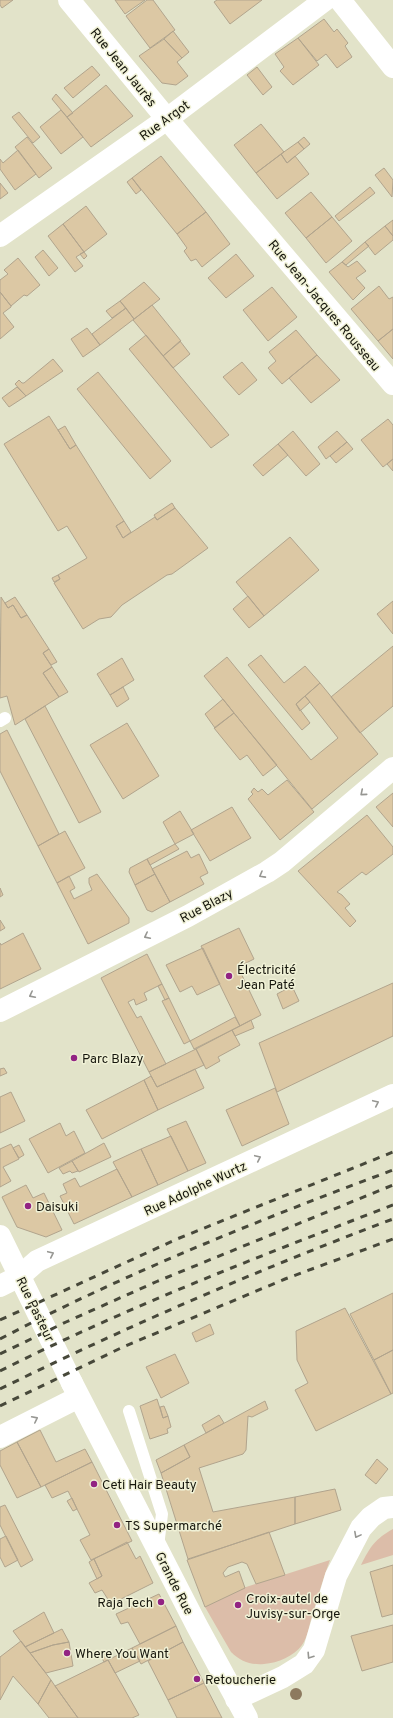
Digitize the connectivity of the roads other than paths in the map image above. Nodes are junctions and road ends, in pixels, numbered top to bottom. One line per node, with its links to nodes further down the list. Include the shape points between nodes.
1 (69, 0): 5 (street, Rue Jean Jaurès)
2 (325, 0): 5 (street, Rue Argot)
3 (340, 0): 4 (street)
4 (393, 67)
5 (166, 119): 6 (street, Rue Jean Jaurès); 7 (street, Rue Argot)
6 (257, 225): 8 (street, Rue Jean-Jacques Rousseau)
7 (0, 236)
8 (393, 384)
9 (393, 768): 10 (street, Rue Blazy, one-way to 10, via 267,872 188,916)
10 (0, 1011)
11 (393, 1095): 13 (street, Rue Adolphe Wurtz, one-way to 11, via 37,1261)
12 (0, 1236): 13 (street, Rue Pasteur)
13 (20, 1276): 14 (street, Rue Adolphe Wurtz); 15 (street, Rue Pasteur)
14 (0, 1286)
15 (75, 1390): 17 (street, one-way to 15); 19 (street, Grande Rue)
16 (129, 1411): 19 (lane, via 162,1514)
17 (0, 1437)
18 (389, 1508): 20 (street, one-way to 20, via 371,1517 361,1528 336,1576 310,1657 304,1664 283,1677)
19 (158, 1548): 20 (street, Grande Rue)
20 (236, 1699): 21 (street, Grande Rue)
21 (247, 1718)

